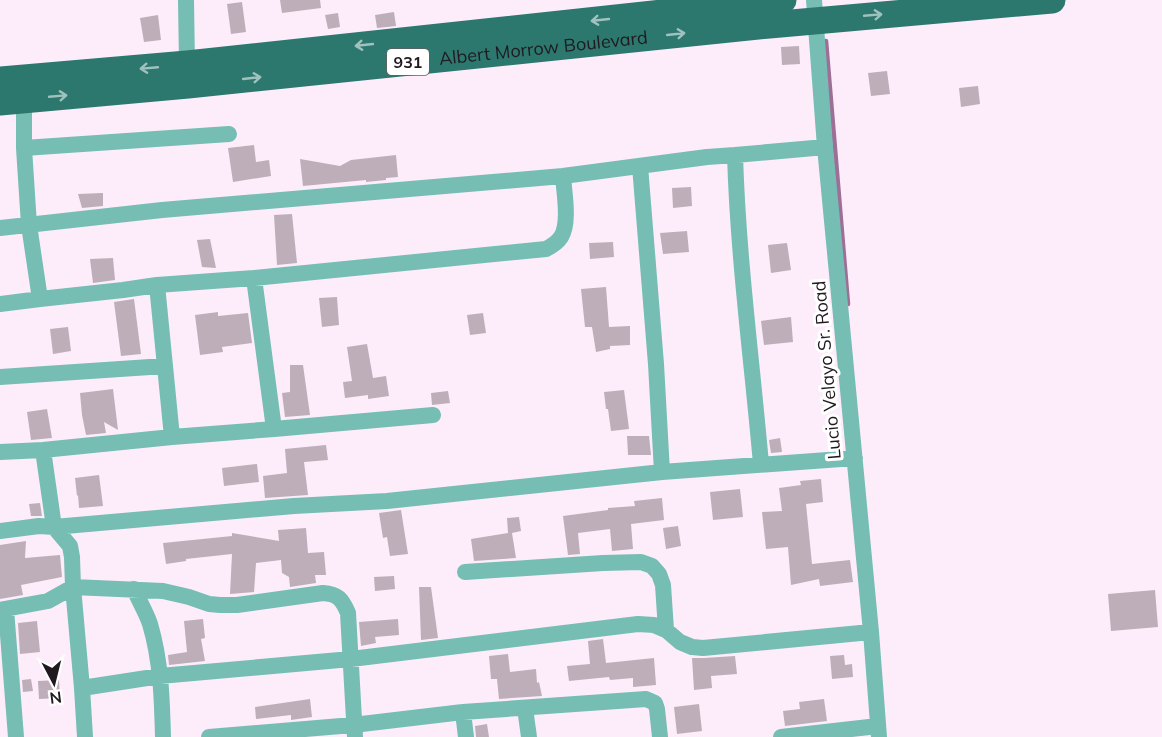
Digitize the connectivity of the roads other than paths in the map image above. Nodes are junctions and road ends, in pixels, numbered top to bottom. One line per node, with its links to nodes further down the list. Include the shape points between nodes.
1 (186, 0): 5 (street)
2 (783, 0): 5 (highway, Albert Morrow Boulevard / 931, one-way to 5)
3 (1052, 0): 4 (highway, Albert Morrow Boulevard / 931, one-way to 3)
4 (814, 10): 7 (highway, Albert Morrow Boulevard / 931, one-way to 4, via 188,85); 9 (street, Lucio Velayo Sr. Road)
5 (187, 64): 6 (highway, Albert Morrow Boulevard / 931, one-way to 6)
6 (0, 80)
7 (12, 100): 10 (street)
8 (229, 134): 10 (street)
9 (825, 147): 11 (street); 27 (street, Lucio Velayo Sr. Road)
10 (24, 148): 14 (street)
11 (735, 155): 12 (street); 28 (street)
12 (640, 166): 13 (street); 29 (street)
13 (563, 176): 14 (street); 16 (street, via 565,229 562,237 546,249)
14 (29, 225): 15 (street); 18 (street)
15 (0, 228)
16 (254, 278): 17 (street); 23 (street)
17 (158, 285): 18 (street); 20 (street)
18 (39, 299): 19 (street)
19 (0, 304)
20 (165, 366): 21 (street); 24 (street)
21 (0, 377)
22 (433, 415): 23 (street)
23 (274, 429): 24 (street)
24 (172, 436): 25 (street)
25 (43, 450): 26 (street); 30 (street)
26 (0, 452)
27 (855, 458): 28 (street); 37 (street, Lucio Velayo Sr. Road)
28 (761, 464): 29 (street)
29 (662, 472): 30 (street, via 387,501)
30 (54, 526): 31 (street); 33 (street, via 70,546)
31 (0, 531)
32 (465, 572): 36 (street, via 641,562 659,574)
33 (73, 587): 34 (street); 35 (street, via 48,601); 40 (street)
34 (134, 589): 38 (street, via 163,591 220,605 333,594 348,614); 39 (street, via 150,624)
35 (3, 609): 47 (street)
36 (666, 630): 37 (street, via 680,642 703,648); 38 (street, via 638,624)
37 (871, 632): 44 (street, Lucio Velayo Sr. Road)
38 (351, 659): 39 (street); 43 (street)
39 (160, 676): 40 (street); 49 (street)
40 (82, 688): 48 (street)
41 (525, 708): 42 (street); 52 (street); 53 (street, via 646,699 655,703)
42 (463, 712): 43 (street); 51 (street)
43 (354, 731): 45 (street)
44 (879, 731): 54 (street)
45 (292, 734): 46 (street)
46 (226, 736): 50 (street)
47 (16, 737)
48 (85, 737)
49 (163, 737)
50 (209, 737)
51 (466, 737)
52 (529, 737)
53 (660, 737)
54 (781, 737)

